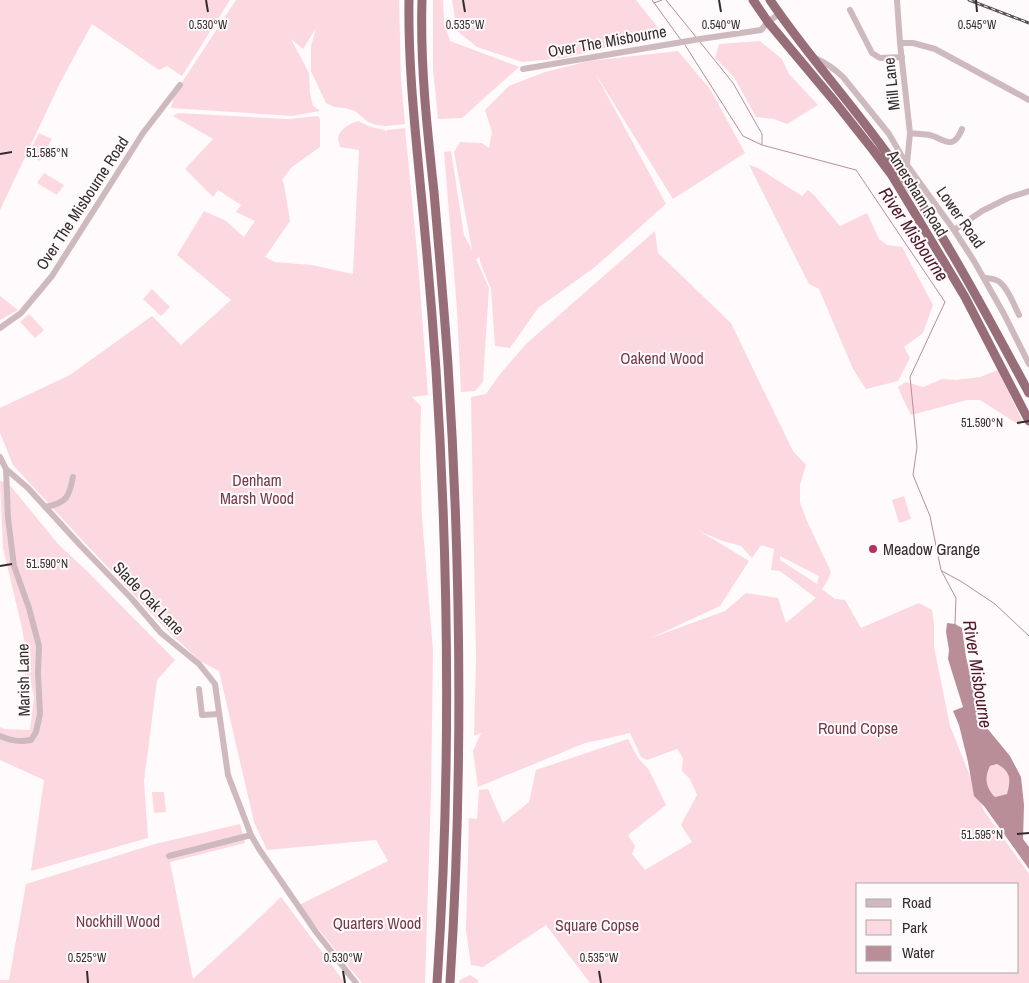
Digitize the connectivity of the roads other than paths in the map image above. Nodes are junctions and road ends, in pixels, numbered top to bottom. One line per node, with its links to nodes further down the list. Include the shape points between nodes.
1 (409, 0): 36 (highway, via 411,88 436,377 445,573 446,727)
2 (422, 0): 37 (highway, via 423,75 453,446 458,731)
3 (753, 0): 8 (highway, Amersham Road)
4 (770, 0): 7 (highway)
5 (897, 0): 9 (street, Mill Lane)
6 (850, 10): 11 (street, via 872,53 880,58)
7 (779, 14): 8 (street, Over The Misbourne); 10 (highway)
8 (768, 22): 12 (street, Over The Misbourne, via 761,30); 25 (highway, Amersham Road, via 891,174 965,298)
9 (900, 44): 11 (street, Mill Lane); 14 (street, via 913,43 935,49)
10 (812, 56): 17 (street, Lower Road, via 843,77 889,134); 24 (highway, via 884,148 920,201 975,293)
11 (902, 57): 16 (street, Mill Lane)
12 (523, 70)
13 (180, 85): 22 (street, Over The Misbourne Road, via 144,133 52,276 21,313)
14 (1029, 100)
15 (962, 129): 16 (street, via 958,139 947,142)
16 (910, 134): 17 (street, Mill Lane)
17 (907, 165): 19 (street, Lower Road)
18 (1029, 191): 19 (street, via 982,211)
19 (954, 230): 20 (street, Lower Road)
20 (983, 277): 21 (street, via 1004,286); 23 (street, Lower Road)
21 (1019, 315)
22 (0, 328)
23 (1029, 364)
24 (1029, 394)
25 (1029, 421)
26 (0, 457): 27 (street, Slade Oak Lane)
27 (6, 469): 29 (street, Slade Oak Lane); 32 (street, Marish Lane, via 14,566 39,646 40,714 31,740 20,742)
28 (73, 477): 29 (street, via 65,500)
29 (45, 507): 31 (street, Slade Oak Lane, via 161,633 199,664 215,684)
30 (199, 689): 31 (street, via 202,716)
31 (219, 714): 33 (street, Slade Oak Lane, via 228,775)
32 (0, 736)
33 (252, 835): 34 (street); 35 (street, Slade Oak Lane, via 316,932)
34 (169, 856)
35 (356, 983)
36 (437, 983)
37 (450, 983)

